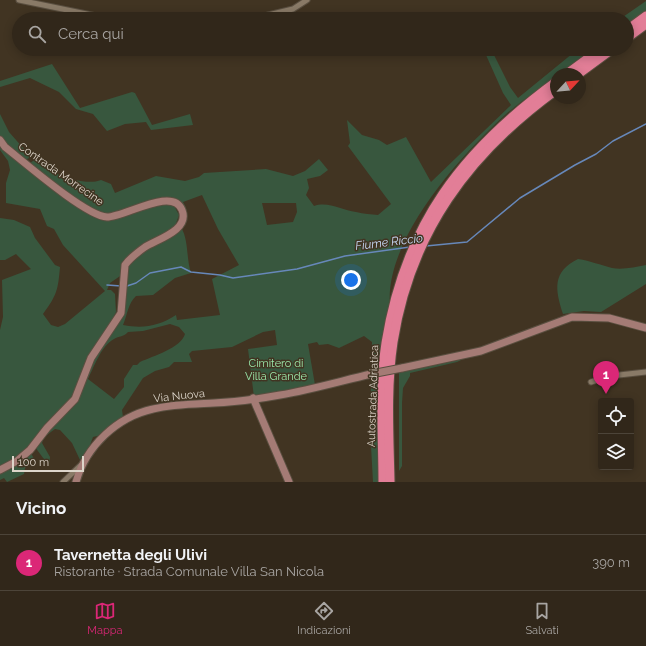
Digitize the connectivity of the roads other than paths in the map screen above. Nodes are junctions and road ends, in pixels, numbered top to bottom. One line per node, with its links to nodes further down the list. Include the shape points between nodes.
1 (19, 0): 3 (street)
2 (307, 0): 4 (street, via 293,9)
3 (77, 12)
4 (280, 12)
5 (646, 16): 7 (highway)
6 (646, 24): 8 (highway)
7 (634, 25)
8 (634, 33)
9 (591, 56): 11 (highway)
10 (602, 56): 12 (highway)
11 (575, 68)
12 (586, 68)
13 (550, 87): 15 (highway, Autostrada Adriatica)
14 (550, 94): 15 (highway, Autostrada Adriatica)
15 (527, 107): 17 (highway, Autostrada Adriatica, via 457,179 426,235)
16 (0, 140): 23 (street, Contrada Morrecine, via 4,147 64,192 100,215 117,216 170,200 178,204 184,214 176,230 145,247 125,265 123,307 118,320 91,358 75,398 30,450)
17 (393, 325): 27 (highway, Autostrada Adriatica, via 386,342 383,378); 28 (highway, Autostrada Adriatica)
18 (646, 328): 21 (street, Via Nuova, bridge, via 609,318 572,317 481,351 281,395)
19 (646, 372): 20 (street, via 610,376)
20 (591, 382)
21 (254, 398): 22 (street, Via Nuova, via 175,405 154,408 134,415 104,435); 26 (street)
22 (82, 465): 24 (street, Via Nuova); 25 (street, Via Nuova)
23 (0, 470)
24 (62, 482)
25 (76, 482)
26 (289, 482)
27 (383, 482)
28 (390, 482)

